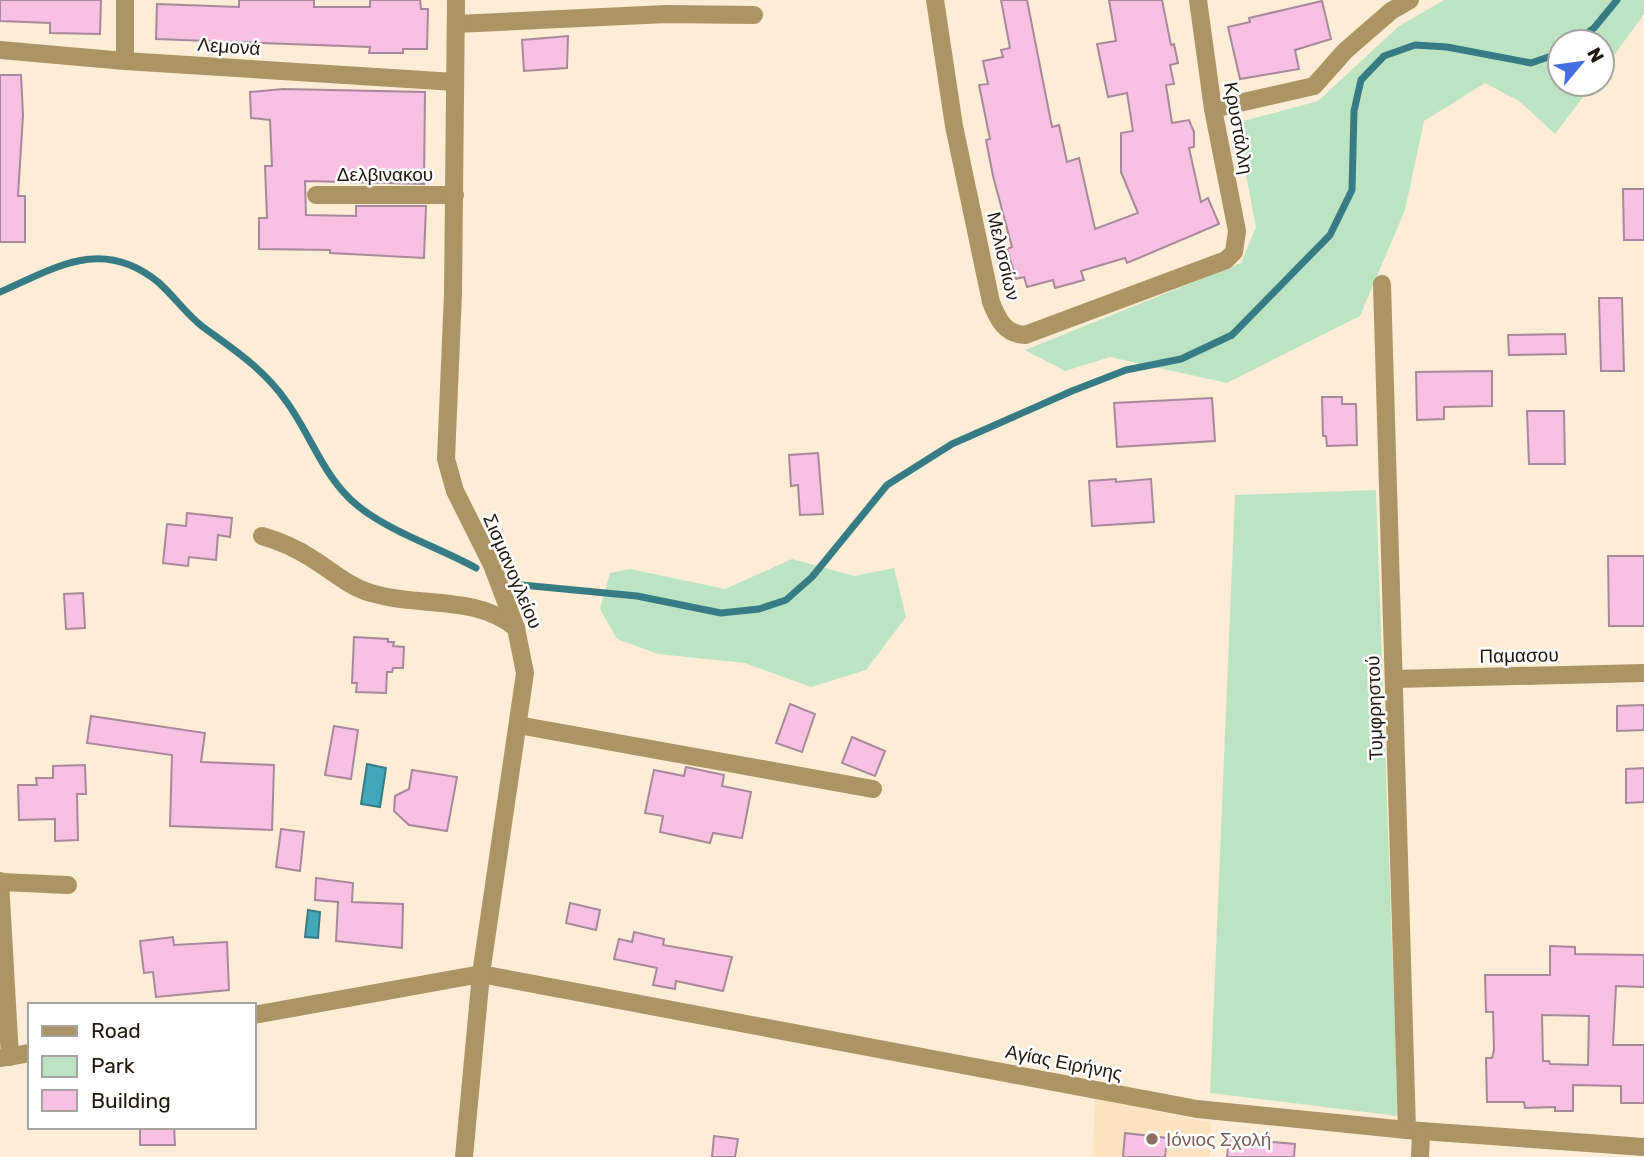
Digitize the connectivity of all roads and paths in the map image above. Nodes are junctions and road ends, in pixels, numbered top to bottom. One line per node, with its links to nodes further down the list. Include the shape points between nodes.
1 (125, 0): 9 (street)
2 (456, 0): 7 (street, Σισμανογλείου)
3 (935, 0): 14 (street, Μελισσίων, via 954,126 991,302 1004,327 1013,334 1039,332)
4 (1198, 0): 11 (street, Κρυστάλλη)
5 (1410, 0): 11 (street, via 1354,43 1314,86)
6 (754, 15): 7 (street, via 666,14)
7 (456, 24): 10 (street, Σισμανογλείου)
8 (0, 50): 9 (street, Λεμονά)
9 (125, 61): 10 (street, Λεμονά)
10 (455, 82): 13 (street, Σισμανογλείου)
11 (1213, 109): 14 (street, Κρυστάλλη, via 1237,232 1234,252)
12 (316, 195): 13 (street, Δελβινακου)
13 (455, 195): 17 (street, Σισμανογλείου, via 446,459 455,491 492,565)
14 (1226, 260)
15 (1382, 284): 19 (street, Τυμφρηστού)
16 (262, 536): 17 (street, via 284,543 370,593 468,606)
17 (516, 628): 20 (street, Σισμανογλείου, via 525,673)
18 (1644, 673): 19 (street, Παμασου)
19 (1395, 679): 28 (street, Τυμφρηστού)
20 (518, 725): 21 (street); 24 (street, Σισμανογλείου)
21 (873, 789)
22 (0, 881): 23 (street); 27 (street)
23 (68, 885)
24 (481, 974): 25 (street); 28 (street, Αγίας Ειρήνης, via 1197,1109); 30 (street, Σισμανογλείου)
25 (256, 1015)
26 (28, 1053): 27 (street)
27 (5, 1057)
28 (1414, 1131): 29 (street, Αγίας Ειρήνης); 31 (street, Τυμφρηστού)
29 (1644, 1147)
30 (464, 1157)
31 (1420, 1157)

